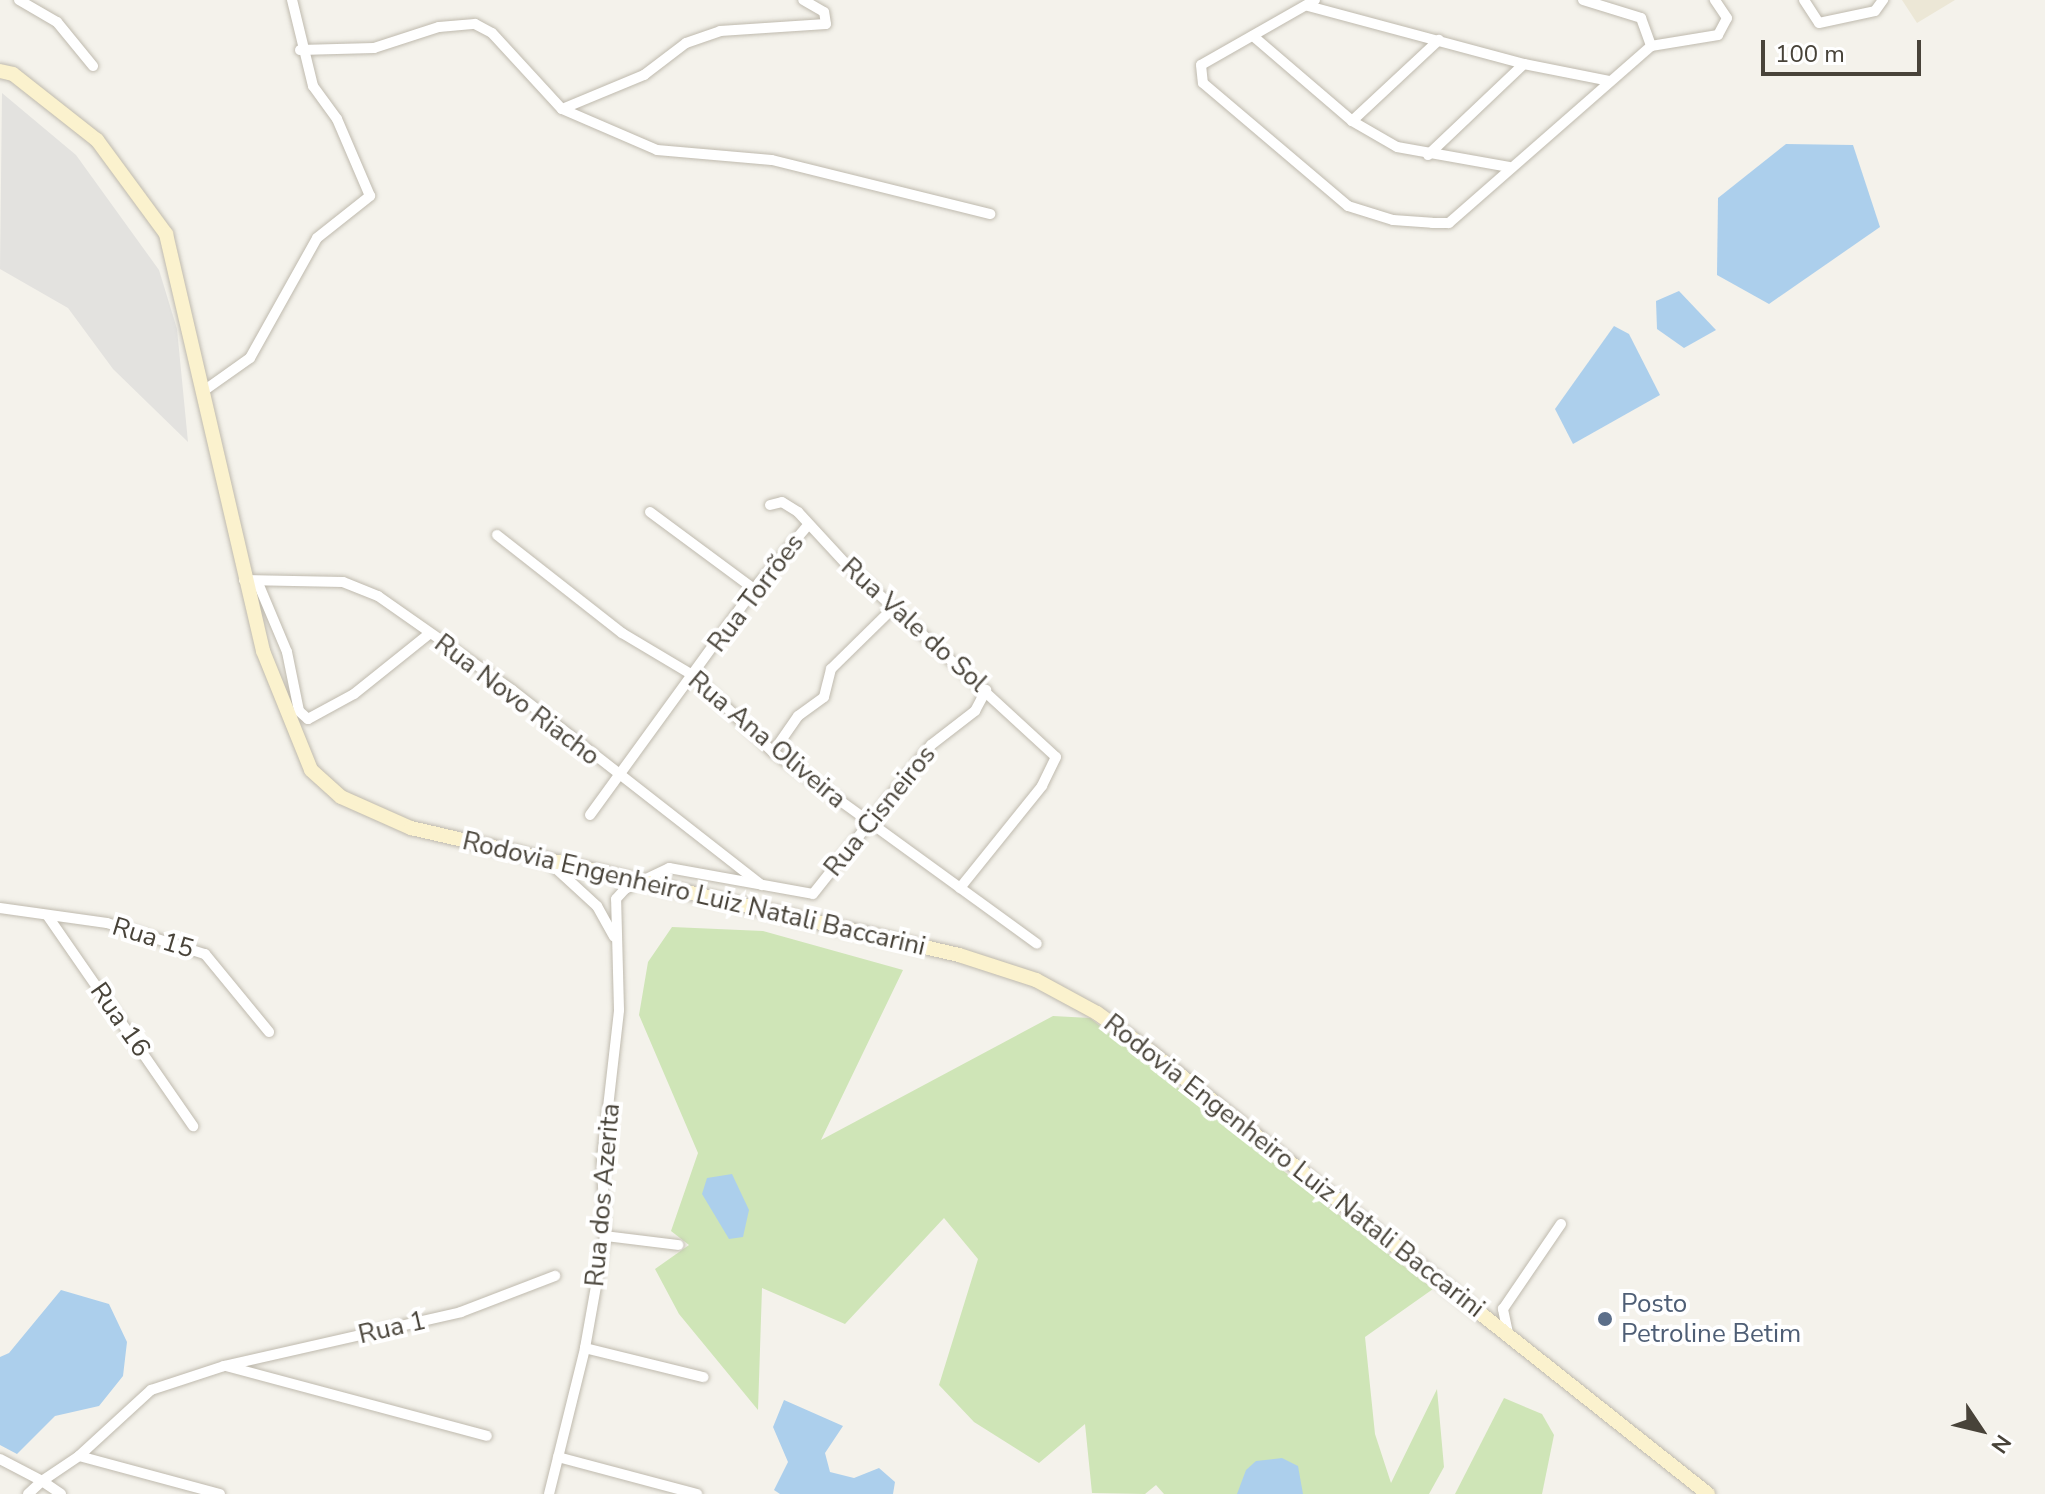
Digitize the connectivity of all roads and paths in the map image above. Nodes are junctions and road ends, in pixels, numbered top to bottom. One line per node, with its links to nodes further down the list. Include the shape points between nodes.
1 (19, 0): 14 (street, via 57,22)
2 (292, 0): 12 (street)
3 (803, 0): 17 (street, via 827,16 819,28 768,25 720,31 686,43 644,75)
4 (1583, 0): 11 (street, via 1641,18)
5 (1715, 0): 11 (street, via 1727,18 1718,35)
6 (1804, 0): 7 (street, via 1819,23 1875,11)
7 (1883, 0)
8 (1311, 3): 9 (street); 10 (street)
9 (1253, 36): 18 (street); 20 (street, via 1201,65 1203,83 1348,206 1393,220 1449,223)
10 (1439, 40): 13 (street); 18 (street)
11 (1651, 46): 16 (street)
12 (300, 50): 17 (street, via 374,48 439,27 475,24 492,33); 22 (street, via 370,196 317,238 250,358)
13 (1524, 64): 16 (street); 19 (street)
14 (93, 66)
15 (0, 71): 22 (main road, Rodovia Engenheiro Luiz Natali Baccarini, via 13,74 97,140 166,234)
16 (1610, 81): 20 (street)
17 (562, 109): 21 (street, via 657,150 772,160)
18 (1352, 121): 19 (street, via 1397,147)
19 (1428, 155): 20 (street)
20 (1509, 167)
21 (990, 214)
22 (202, 392): 27 (main road, Rodovia Engenheiro Luiz Natali Baccarini)
23 (770, 505): 25 (street, Rua Vale do Sol, via 782,502)
24 (650, 512): 28 (street)
25 (808, 525): 28 (street, Rua Torrões); 29 (street, Rua Vale do Sol)
26 (497, 535): 31 (street, Rua Ana Oliveira, via 622,633)
27 (251, 582): 30 (street, Rua Novo Riacho, via 343,582 378,596); 30 (street, via 287,652 299,711 308,719 354,694); 37 (main road, Rodovia Engenheiro Luiz Natali Baccarini, via 263,651 311,770 341,797 372,813)
28 (754, 589): 31 (street, Rua Torrões)
29 (894, 607): 32 (street, Rua Vale do Sol); 33 (street, via 831,669 824,697 798,716)
30 (429, 634): 34 (street, Rua Novo Riacho, via 512,690)
31 (694, 676): 33 (street, Rua Ana Oliveira); 34 (street, Rua Torrões)
32 (986, 690): 36 (street, Rua Cisneiros, via 975,711 931,745); 40 (street, Rua Vale do Sol, via 1056,757 1042,786)
33 (773, 752): 36 (street, Rua Ana Oliveira)
34 (618, 776): 35 (street, Rua Torrões); 39 (street, Rua Novo Riacho)
35 (590, 815)
36 (870, 825): 39 (street, Rua Cisneiros, via 806,897); 40 (street, Rua Ana Oliveira)
37 (548, 862): 38 (main road, Rodovia Engenheiro Luiz Natali Baccarini); 43 (street, via 597,906)
38 (639, 884): 39 (street, via 669,868); 43 (street, Rua dos Azerita, via 616,899); 51 (main road, Rodovia Engenheiro Luiz Natali Baccarini, via 959,955 1036,980 1097,1013 1151,1052)
39 (765, 888)
40 (960, 888): 44 (street, Rua Ana Oliveira)
41 (0, 908): 42 (street, Rua 15)
42 (47, 915): 45 (street, Rua 15, via 107,923 205,954); 46 (street, Rua 16)
43 (615, 939): 48 (street, Rua dos Azerita, via 619,1010 602,1160)
44 (1037, 944)
45 (269, 1032)
46 (193, 1126)
47 (1561, 1224): 51 (street, via 1503,1309)
48 (605, 1236): 49 (street); 52 (street, Rua dos Azerita)
49 (678, 1245)
50 (555, 1276): 53 (street, Rua 1, via 461,1312)
51 (1508, 1333): 65 (main road, Rodovia Engenheiro Luiz Natali Baccarini)
52 (585, 1348): 54 (street); 57 (street, Rua dos Azerita)
53 (224, 1366): 55 (street); 56 (street, Rua 1, via 151,1390)
54 (703, 1377)
55 (487, 1436)
56 (79, 1456): 59 (street, Rua 1); 62 (street)
57 (558, 1457): 63 (street, Rua dos Azerita); 64 (street)
58 (0, 1459): 59 (street)
59 (42, 1481): 60 (street, Rua 1); 61 (street)
60 (28, 1494)
61 (61, 1494)
62 (220, 1494)
63 (549, 1494)
64 (697, 1494)
65 (1708, 1494)

